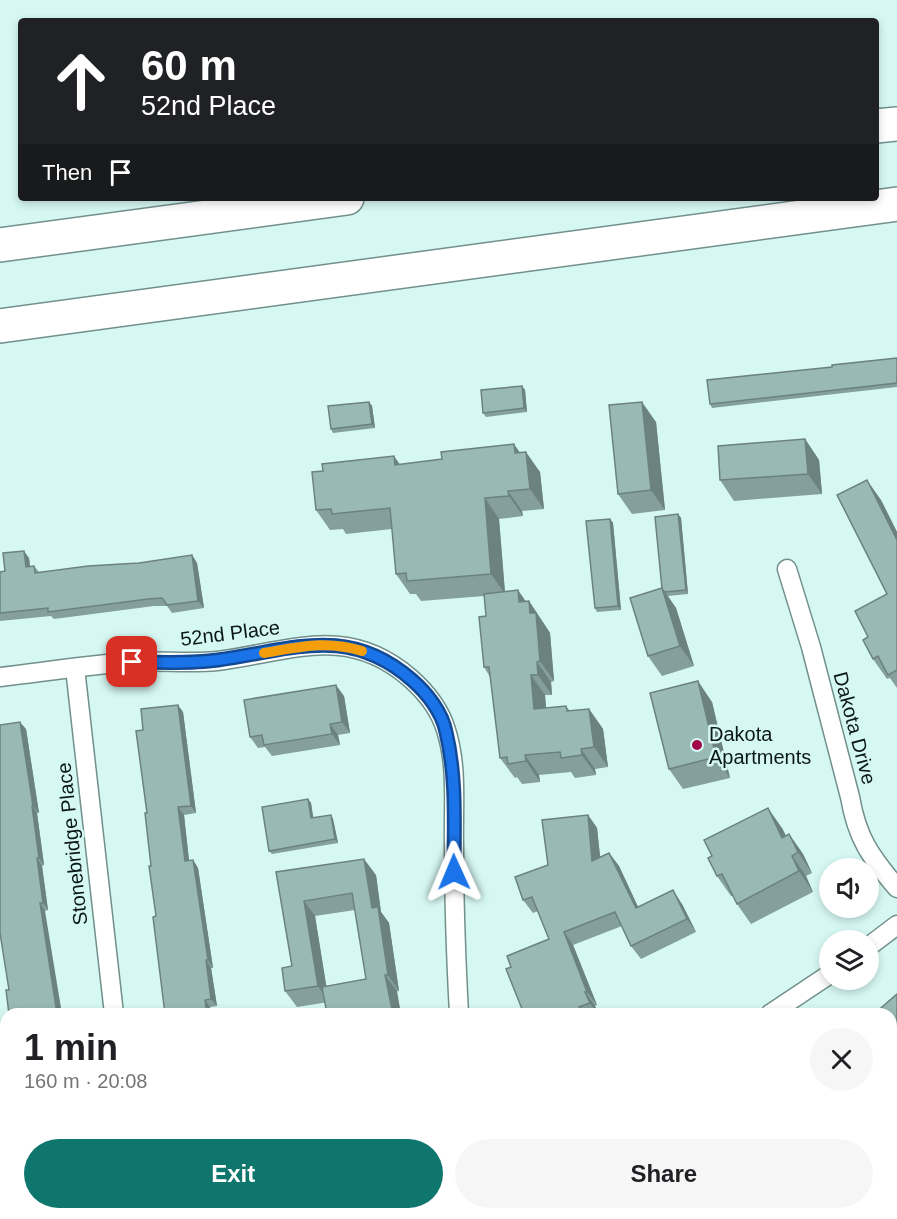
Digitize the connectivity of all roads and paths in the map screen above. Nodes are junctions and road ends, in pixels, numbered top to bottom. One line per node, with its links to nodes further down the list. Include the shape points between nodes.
1 (897, 123): 2 (highway)
2 (879, 126)
3 (324, 201): 5 (highway)
4 (897, 204): 6 (highway)
5 (0, 245)
6 (0, 326)
7 (788, 569): 10 (street, Dakota Drive, via 854,818 863,842)
8 (75, 668): 9 (street, 52nd Place); 14 (street, Stonebridge Place); 15 (street, 52nd Place, via 132,662 215,661 332,644 374,654 419,686 446,729 453,768)
9 (0, 677)
10 (897, 888)
11 (897, 925): 12 (street)
12 (879, 939)
13 (819, 981): 16 (street)
14 (113, 1008)
15 (459, 1008)
16 (779, 1008)

